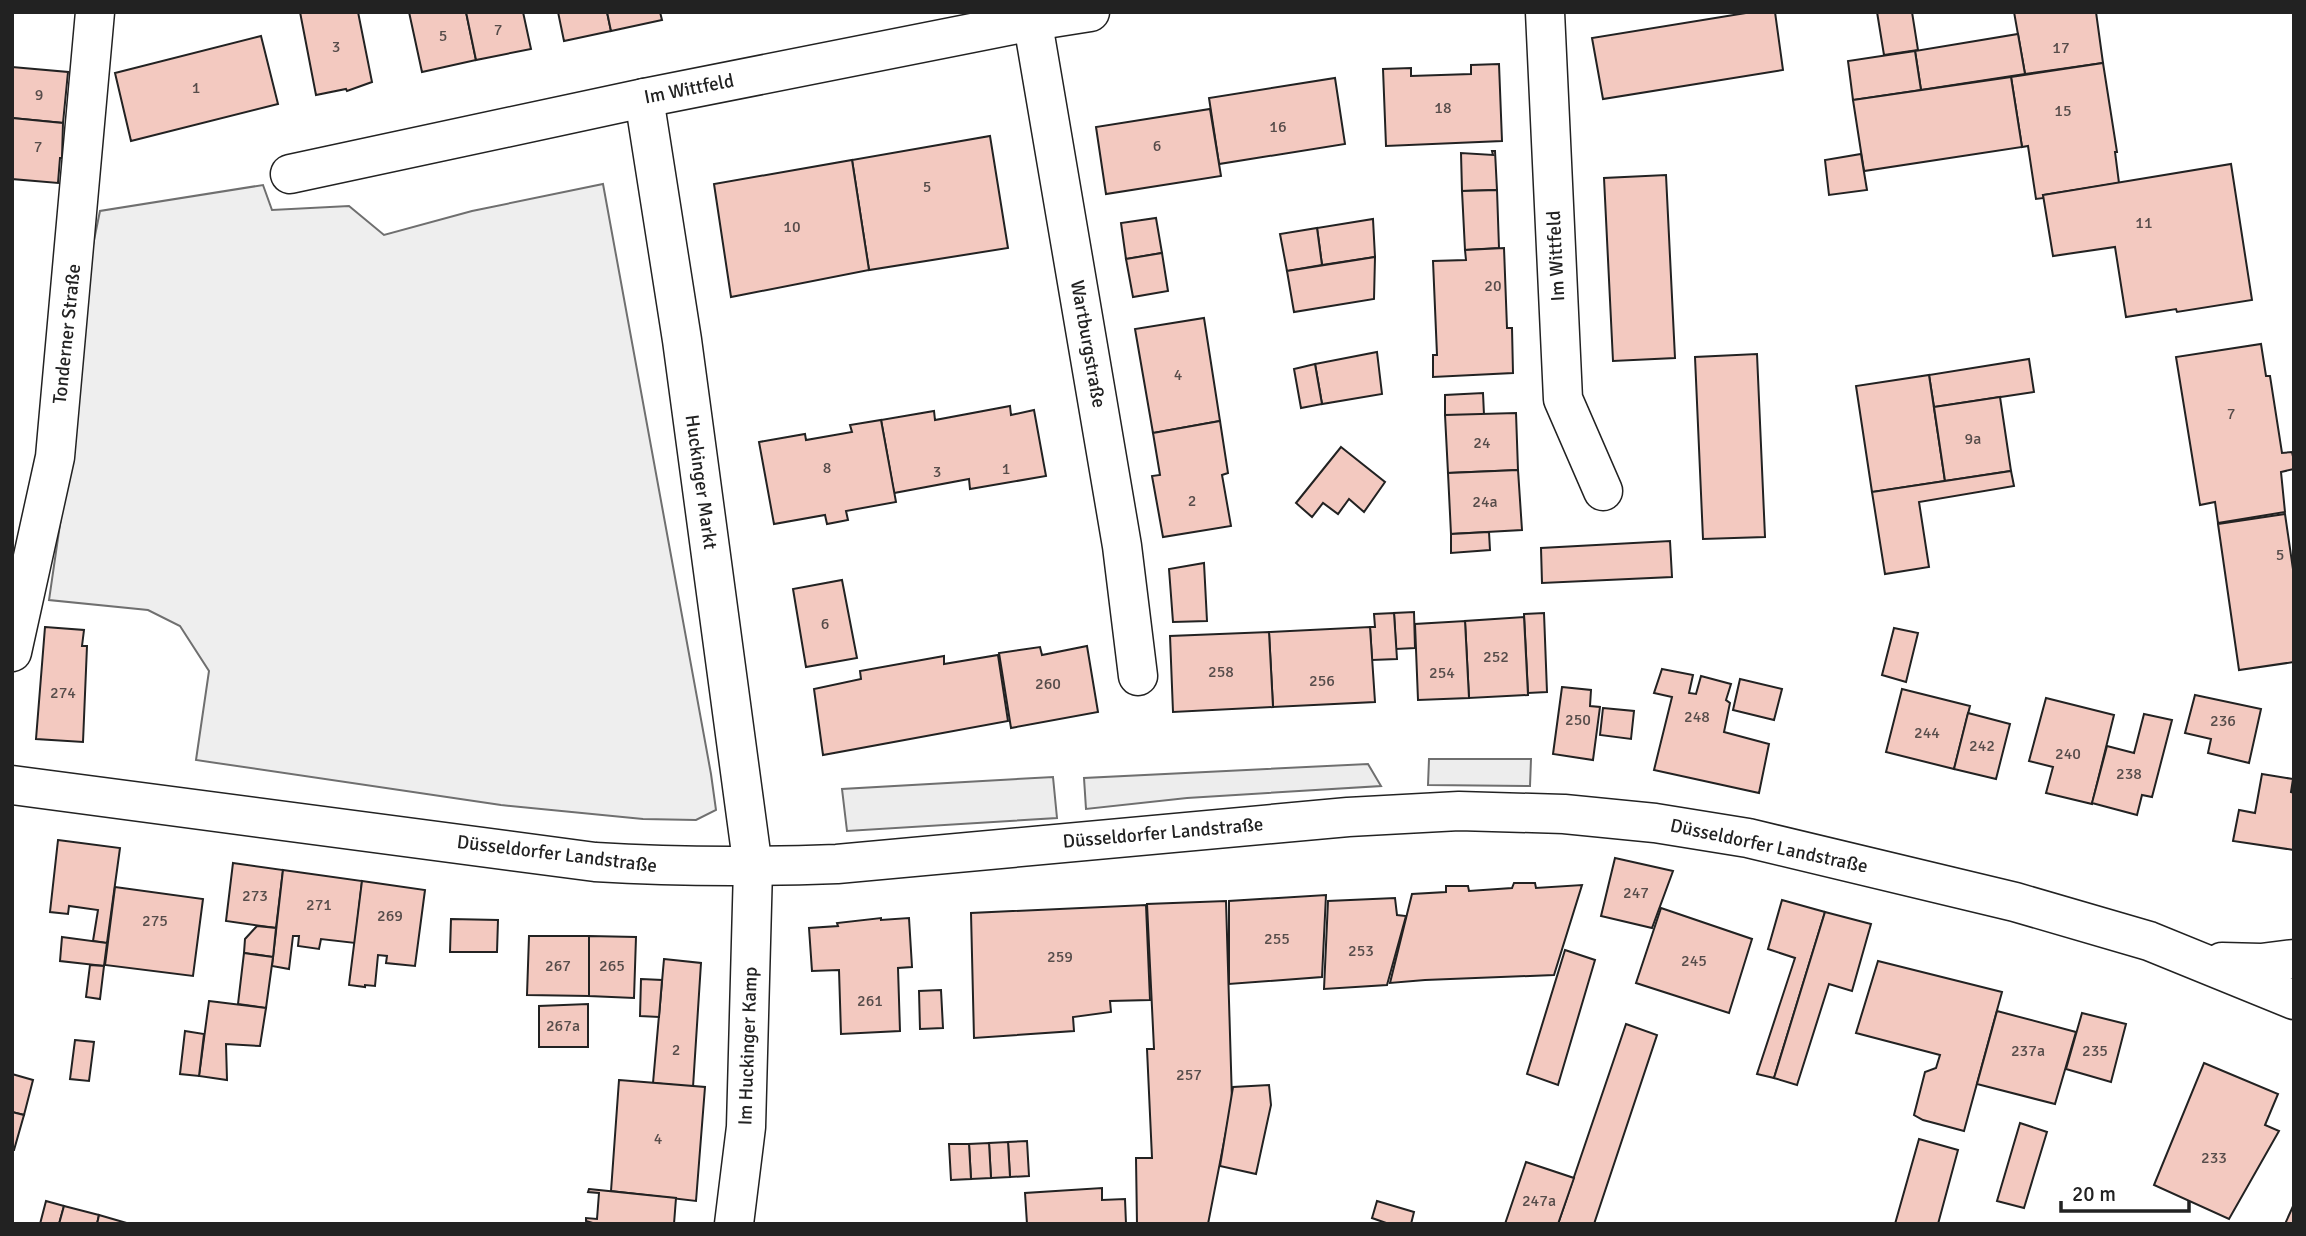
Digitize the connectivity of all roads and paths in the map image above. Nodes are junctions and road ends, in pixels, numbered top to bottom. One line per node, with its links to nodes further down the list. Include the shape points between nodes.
1 (95, 12): 8 (street, Tonderner Straße, via 55,457)
2 (1090, 12): 4 (street, Im Wittfeld)
3 (1545, 12): 7 (street, Im Wittfeld, via 1563,400)
4 (1032, 17): 5 (street, Im Wittfeld); 9 (street, Wartburgstraße, via 1122,546)
5 (644, 98): 6 (street, Im Wittfeld); 11 (street, Huckinger Markt)
6 (290, 174)
7 (1602, 491)
8 (12, 652)
9 (1138, 676)
10 (12, 785): 11 (street, Düsseldorfer Landstraße, via 595,862)
11 (753, 868): 13 (street, Düsseldorfer Landstraße, via 1348,817 1459,811 1564,814 1761,841 2015,902); 15 (street, Im Huckinger Kamp, via 746,1127)
12 (2294, 959): 13 (street)
13 (2202, 961): 14 (street, Düsseldorfer Landstraße)
14 (2294, 1000)
15 (734, 1224)

